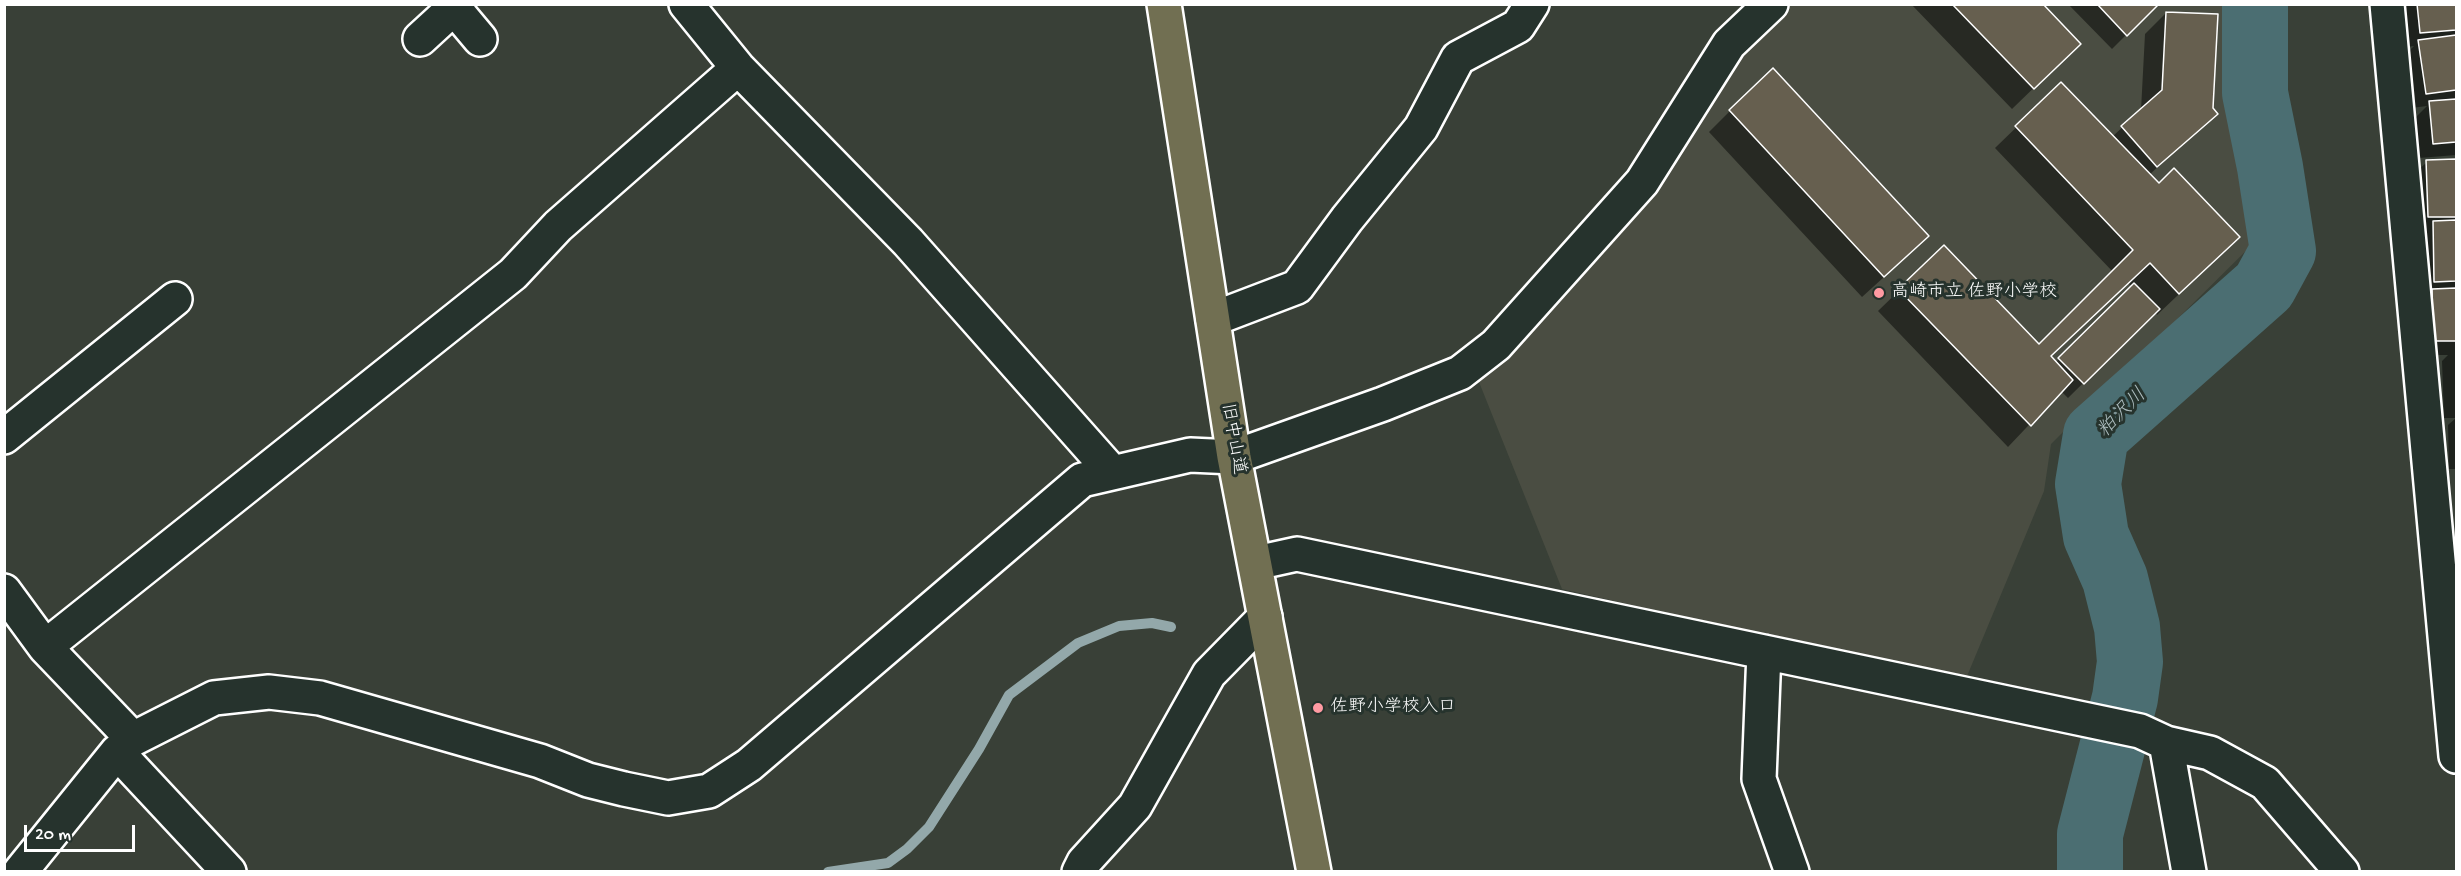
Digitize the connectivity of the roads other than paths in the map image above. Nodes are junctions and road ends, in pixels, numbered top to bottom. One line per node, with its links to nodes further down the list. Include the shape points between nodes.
1 (686, 4): 9 (street)
2 (1164, 4): 11 (main road, 旧中山道)
3 (1532, 4): 11 (street, via 1518,26 1458,58 1422,128 1297,287)
4 (1771, 4): 13 (street, via 1730,44 1642,182 1496,345 1460,373)
5 (2387, 4): 22 (street)
6 (456, 6): 7 (street); 8 (street)
7 (420, 39)
8 (480, 39)
9 (738, 68): 14 (street, via 908,242); 18 (street, via 558,226 513,274)
10 (175, 299): 12 (street)
11 (1213, 320): 13 (main road, 旧中山道)
12 (4, 437)
13 (1234, 457): 14 (street, via 1190,455); 15 (main road, 旧中山道)
14 (1111, 471): 21 (street, via 1082,480 749,765 709,791 668,798 624,789 320,698 269,692 214,698)
15 (1256, 563): 17 (main road, 旧中山道); 19 (street, via 1298,554)
16 (4, 591): 18 (street)
17 (1265, 618): 25 (street, via 1209,674 1135,806); 26 (main road, 旧中山道)
18 (45, 647): 21 (street)
19 (1764, 652): 20 (street, via 2140,731); 27 (street, via 1759,779)
20 (2166, 743): 28 (street); 29 (street, via 2211,753 2265,783)
21 (125, 746): 23 (street); 24 (street)
22 (2457, 756)
23 (20, 872)
24 (229, 872)
25 (1079, 872)
26 (1314, 872)
27 (1792, 872)
28 (2189, 872)
29 (2342, 872)

